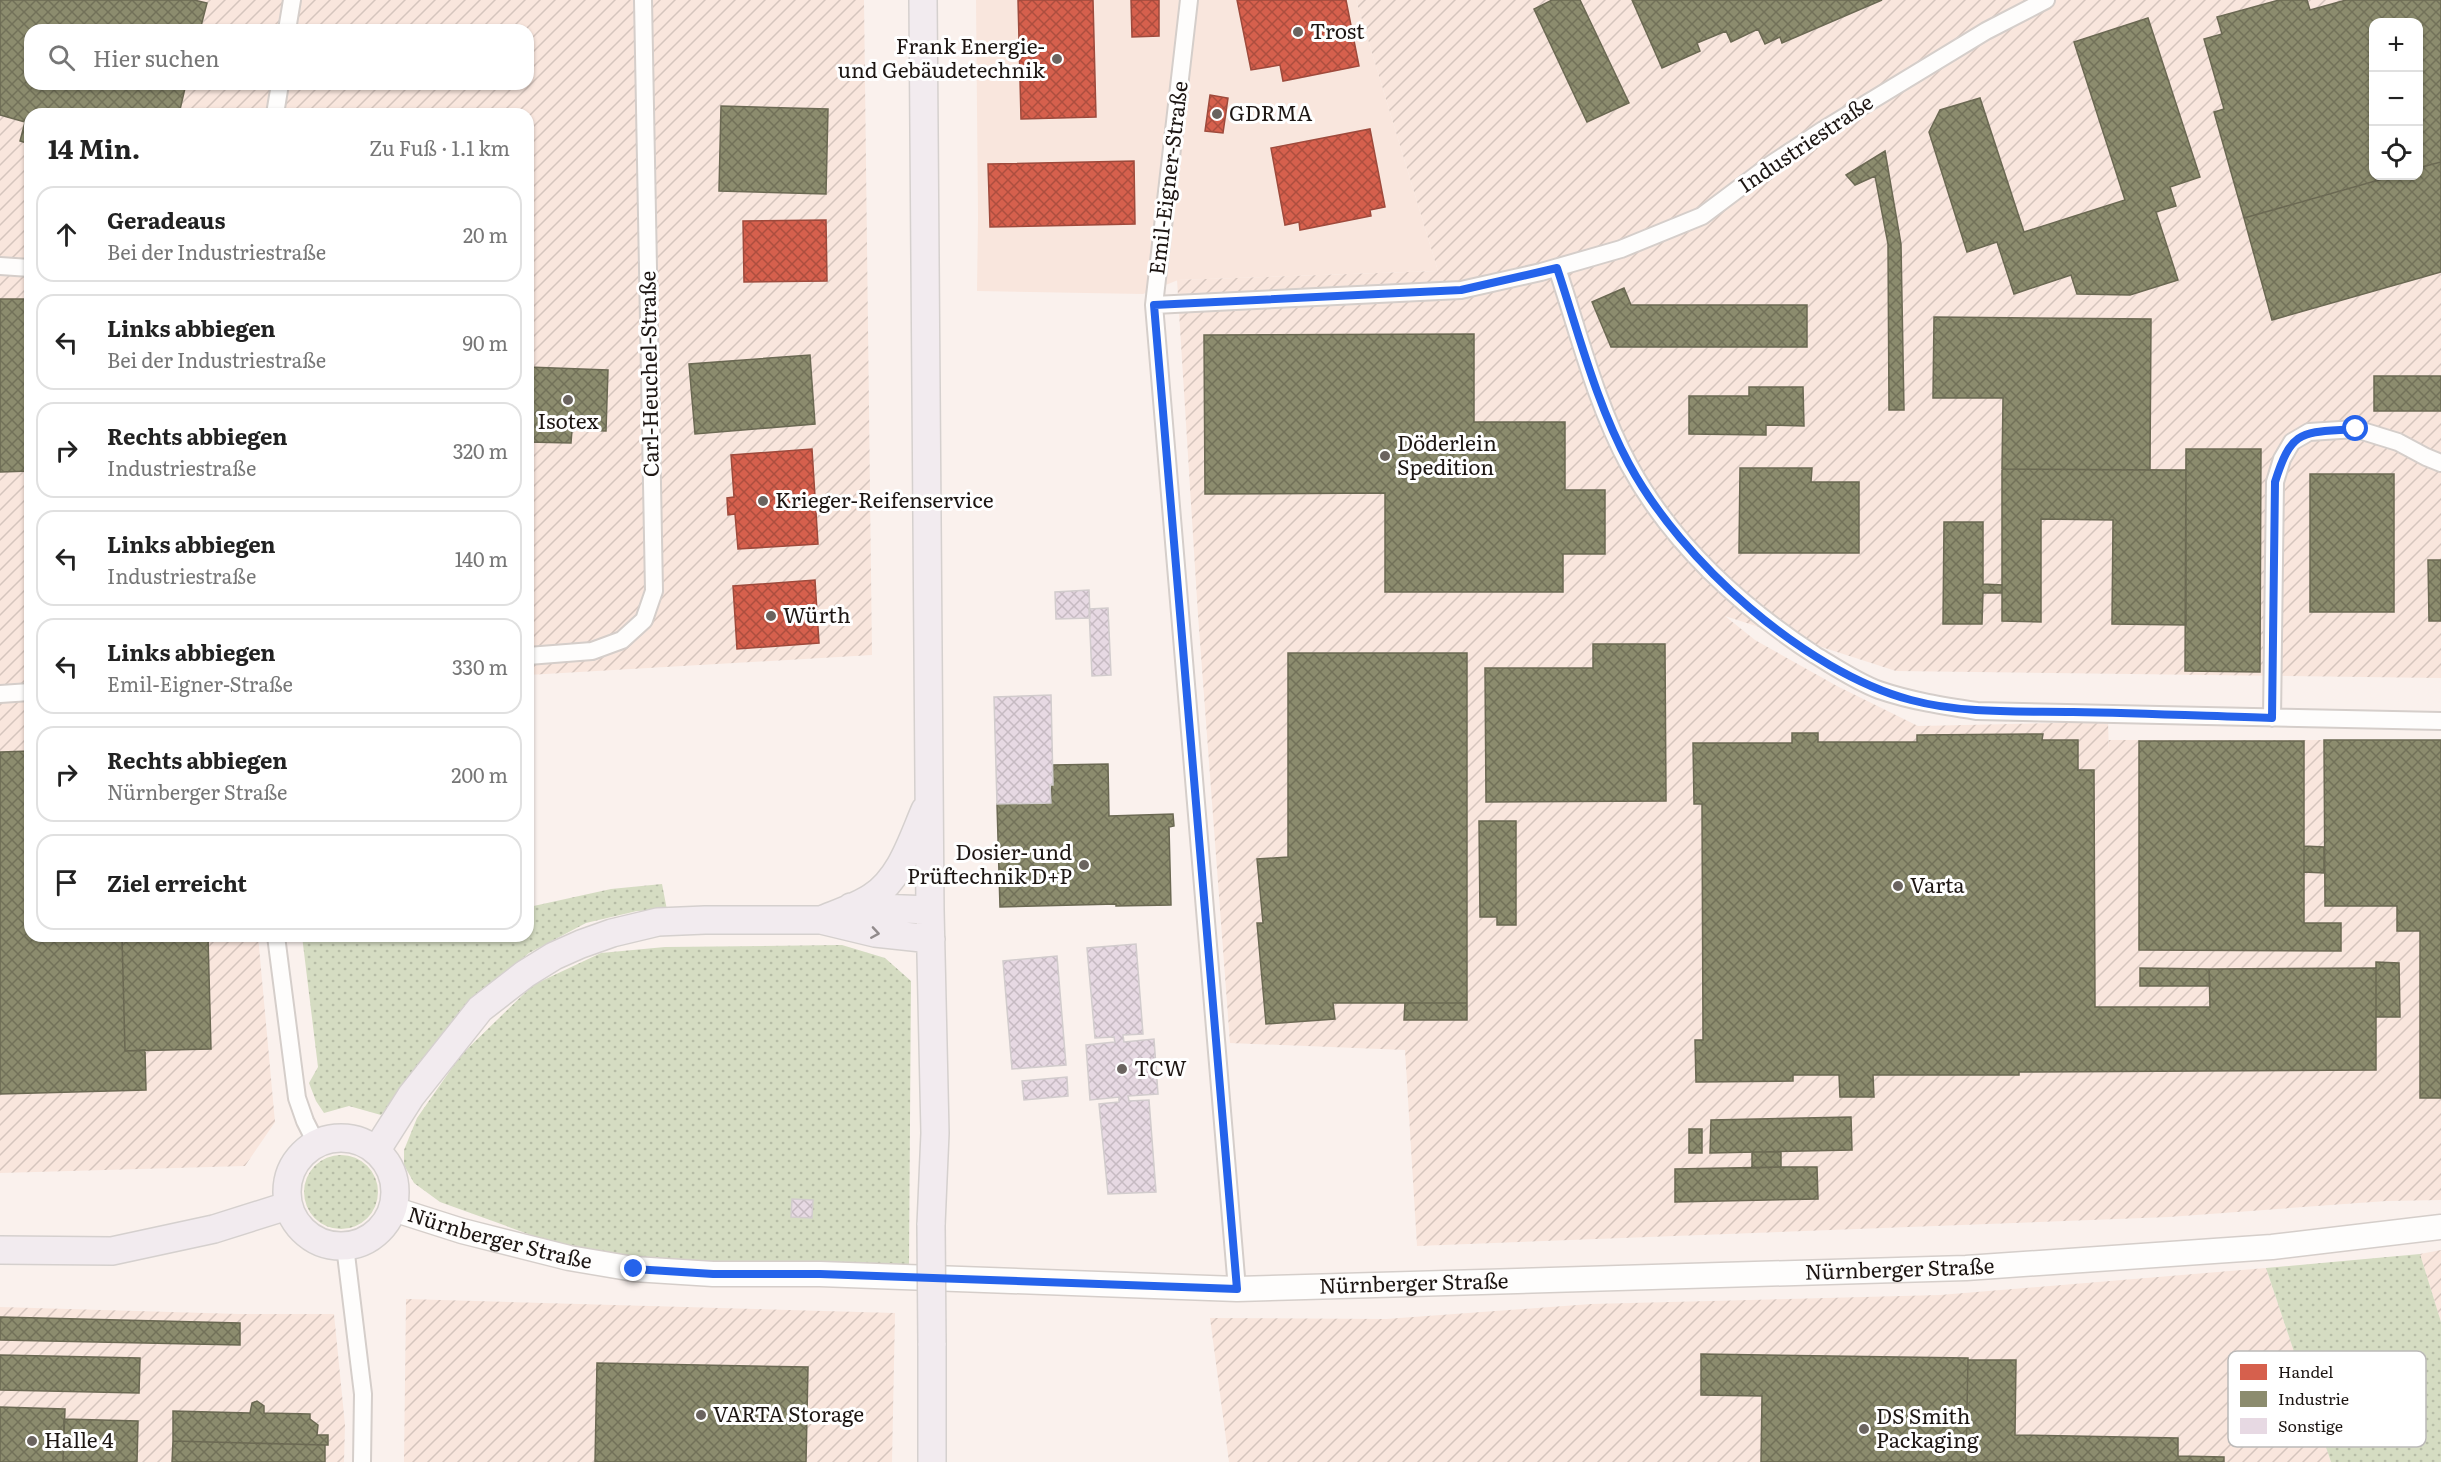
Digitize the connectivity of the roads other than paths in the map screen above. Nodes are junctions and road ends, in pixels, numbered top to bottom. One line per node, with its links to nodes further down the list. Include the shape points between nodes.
1 (292, 0): 6 (street)
2 (643, 0): 14 (street, Carl-Heuchel-Straße, via 654,591 644,620 622,640 592,651)
3 (923, 0): 19 (main road)
4 (1189, 0): 12 (street, Emil-Eigner-Straße)
5 (2046, 0): 11 (street, Industriestraße, via 1986,31 1832,124 1702,216 1621,249)
6 (288, 24)
7 (278, 90): 8 (street)
8 (276, 108)
9 (0, 266): 10 (street)
10 (24, 268)
11 (1557, 268): 12 (street, Industriestraße, via 1461,290); 17 (street, via 1602,404 1629,465 1671,529 1720,583 1776,629 1836,668 1876,689 1913,701 1977,711)
12 (1154, 305): 32 (street, Emil-Eigner-Straße)
13 (2441, 463): 17 (street, via 2398,442 2356,429 2309,432 2292,442 2275,482)
14 (534, 656)
15 (24, 692): 16 (street)
16 (0, 694)
17 (2272, 718): 18 (street)
18 (2441, 721)
19 (929, 801): 20 (main road, via 892,880 873,897); 21 (main road)
20 (852, 908): 21 (main road); 22 (main road)
21 (930, 910): 23 (main road)
22 (821, 920): 23 (main road, one-way to 23, via 875,933); 26 (main road, via 658,922 612,933 554,956 480,1009 411,1095)
23 (932, 939): 34 (main road, bridge)
24 (277, 942): 25 (street, via 297,1098)
25 (316, 1143): 26 (main road, via 347,1138); 27 (main road, via 301,1154 290,1170)
26 (376, 1151): 28 (main road, via 393,1177)
27 (288, 1206): 30 (main road, via 309,1237 326,1245); 31 (main road, via 214,1229 112,1251)
28 (393, 1209): 30 (main road, via 375,1235); 32 (main road, Nürnberger Straße, via 569,1258 634,1269)
29 (2441, 1227): 32 (main road, Nürnberger Straße, via 2272,1247 1966,1268)
30 (345, 1246): 33 (street, via 363,1394)
31 (0, 1250)
32 (1237, 1289)
33 (362, 1462)
34 (932, 1462)

